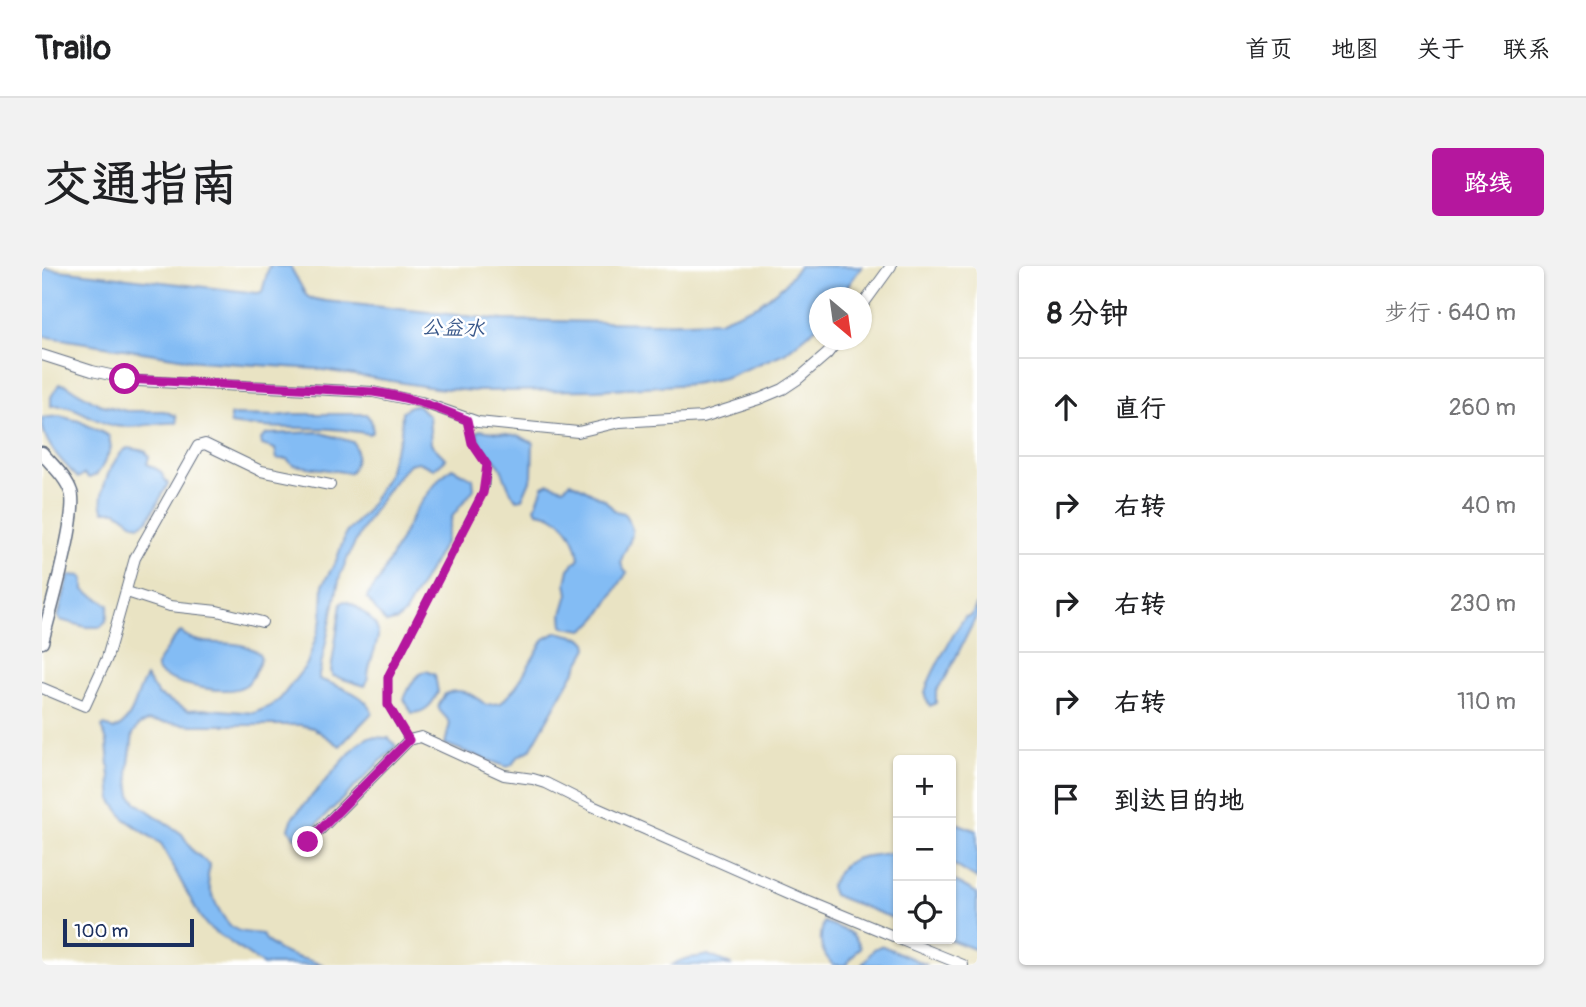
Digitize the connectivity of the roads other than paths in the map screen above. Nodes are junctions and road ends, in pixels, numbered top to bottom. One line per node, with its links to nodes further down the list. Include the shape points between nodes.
1 (891, 266): 2 (street)
2 (872, 292)
3 (828, 350): 5 (street, via 783,389 703,417 620,422 578,432)
4 (42, 355): 5 (street, via 138,381 379,393 421,402)
5 (467, 420): 12 (lane, via 472,443 487,465 486,486 388,677 388,705)
6 (42, 453): 10 (street, via 74,500)
7 (330, 485): 8 (street, via 261,471 200,445 135,558)
8 (127, 592): 9 (street, via 170,606); 11 (street, via 107,658 85,706)
9 (262, 622)
10 (42, 641)
11 (42, 688)
12 (409, 740): 13 (street); 14 (street, via 421,737 504,775 546,783)
13 (308, 842)
14 (893, 936)
15 (911, 944): 16 (street)
16 (963, 965)

